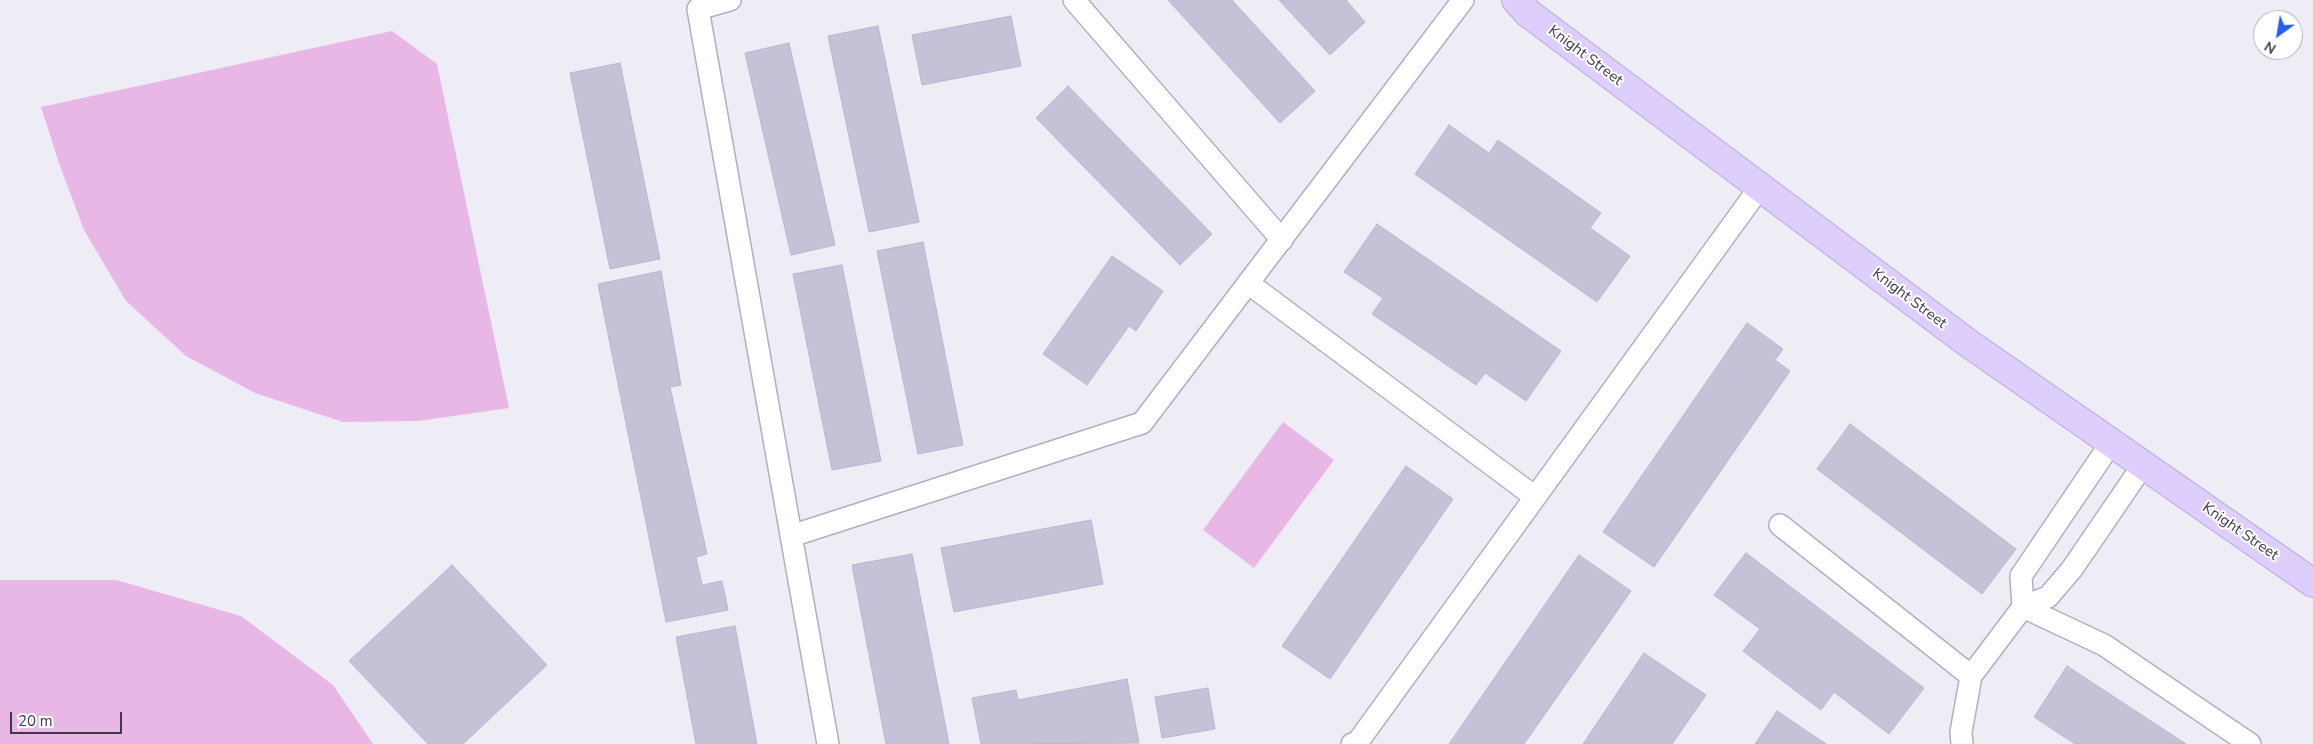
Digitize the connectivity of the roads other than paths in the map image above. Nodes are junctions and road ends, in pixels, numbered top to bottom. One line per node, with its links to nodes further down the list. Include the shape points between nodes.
1 (730, 0): 12 (lane, via 698,9)
2 (1074, 0): 6 (lane)
3 (1463, 0): 6 (lane)
4 (1516, 0): 5 (street, Knight Street, via 1528,13)
5 (1760, 187): 8 (street, Knight Street, via 1968,344); 10 (lane)
6 (1282, 240): 7 (lane)
7 (1248, 283): 10 (lane); 12 (lane, via 1142,423)
8 (2111, 443): 9 (street, Knight Street); 14 (lane, via 2021,576)
9 (2143, 465): 13 (street, Knight Street); 14 (lane, via 2060,583 2048,597)
10 (1535, 497): 17 (lane, via 1363,735)
11 (1780, 525): 15 (lane)
12 (791, 536): 16 (lane)
13 (2313, 583)
14 (2023, 607): 15 (lane); 19 (lane, via 2104,645)
15 (1971, 676): 18 (lane, via 1961,732)
16 (828, 744)
17 (1352, 744)
18 (1962, 744)
19 (2250, 744)

